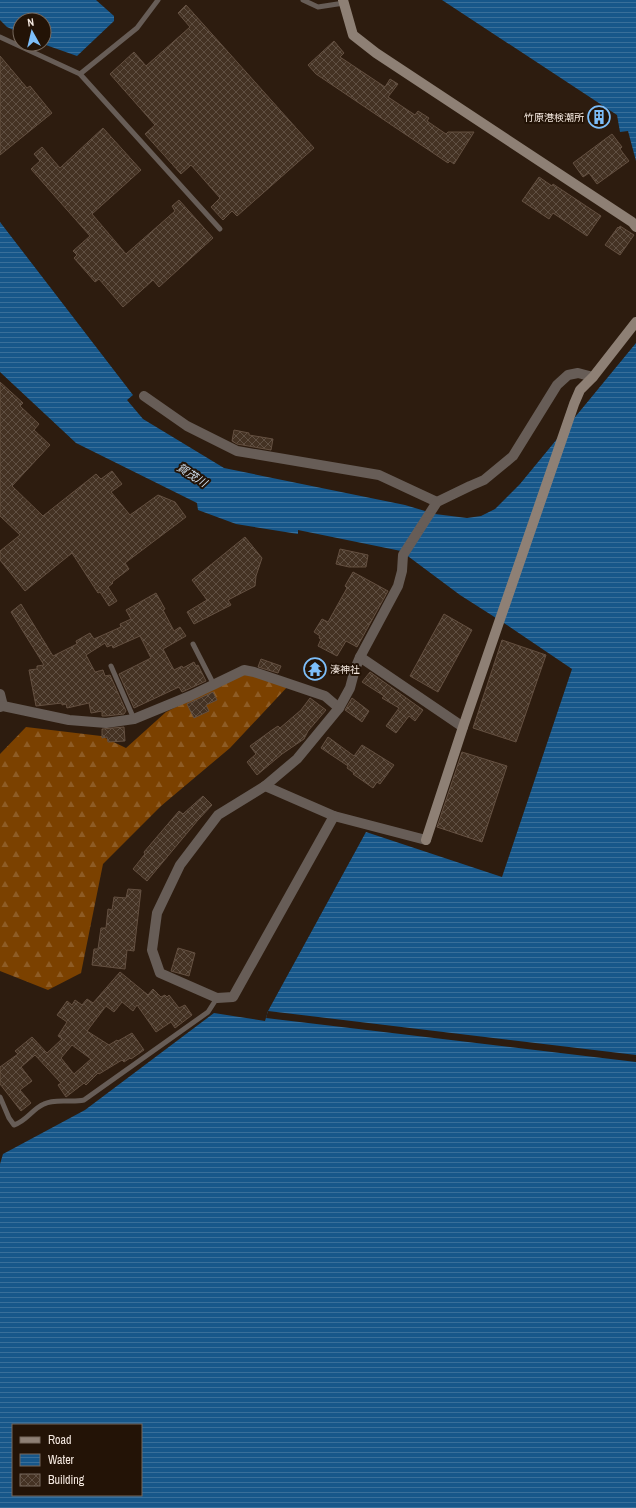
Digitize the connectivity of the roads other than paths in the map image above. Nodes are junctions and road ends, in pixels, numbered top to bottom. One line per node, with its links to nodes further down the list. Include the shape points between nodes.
1 (158, 0): 5 (lane, via 137,28)
2 (303, 0): 3 (lane, via 318,7)
3 (343, 1): 6 (street, via 353,35 376,53)
4 (0, 37): 5 (lane)
5 (80, 74): 7 (lane)
6 (636, 227)
7 (220, 229)
8 (636, 322): 9 (street)
9 (593, 377): 11 (street, via 578,373 568,375 557,385 513,456 484,480); 20 (street, via 580,390 571,412)
10 (144, 396): 11 (street, via 188,426 238,451 379,475)
11 (437, 502): 13 (street, via 403,555 398,586)
12 (193, 644): 15 (lane)
13 (360, 657): 18 (street, via 350,688); 20 (street)
14 (111, 666): 19 (lane)
15 (214, 685): 18 (street, via 244,670 325,696); 19 (street)
16 (0, 694): 17 (street)
17 (2, 707): 19 (street, via 69,720 106,723)
18 (339, 708): 21 (street, via 298,759)
19 (134, 719)
20 (463, 727): 22 (street, via 426,840)
21 (265, 786): 22 (street); 23 (street, via 218,815 180,864 157,913 152,950 160,973)
22 (334, 816): 23 (street, via 233,997)
23 (217, 998): 24 (lane, via 208,1012 84,1100 43,1104 21,1123 14,1125 8,1118)
24 (0, 1097)

